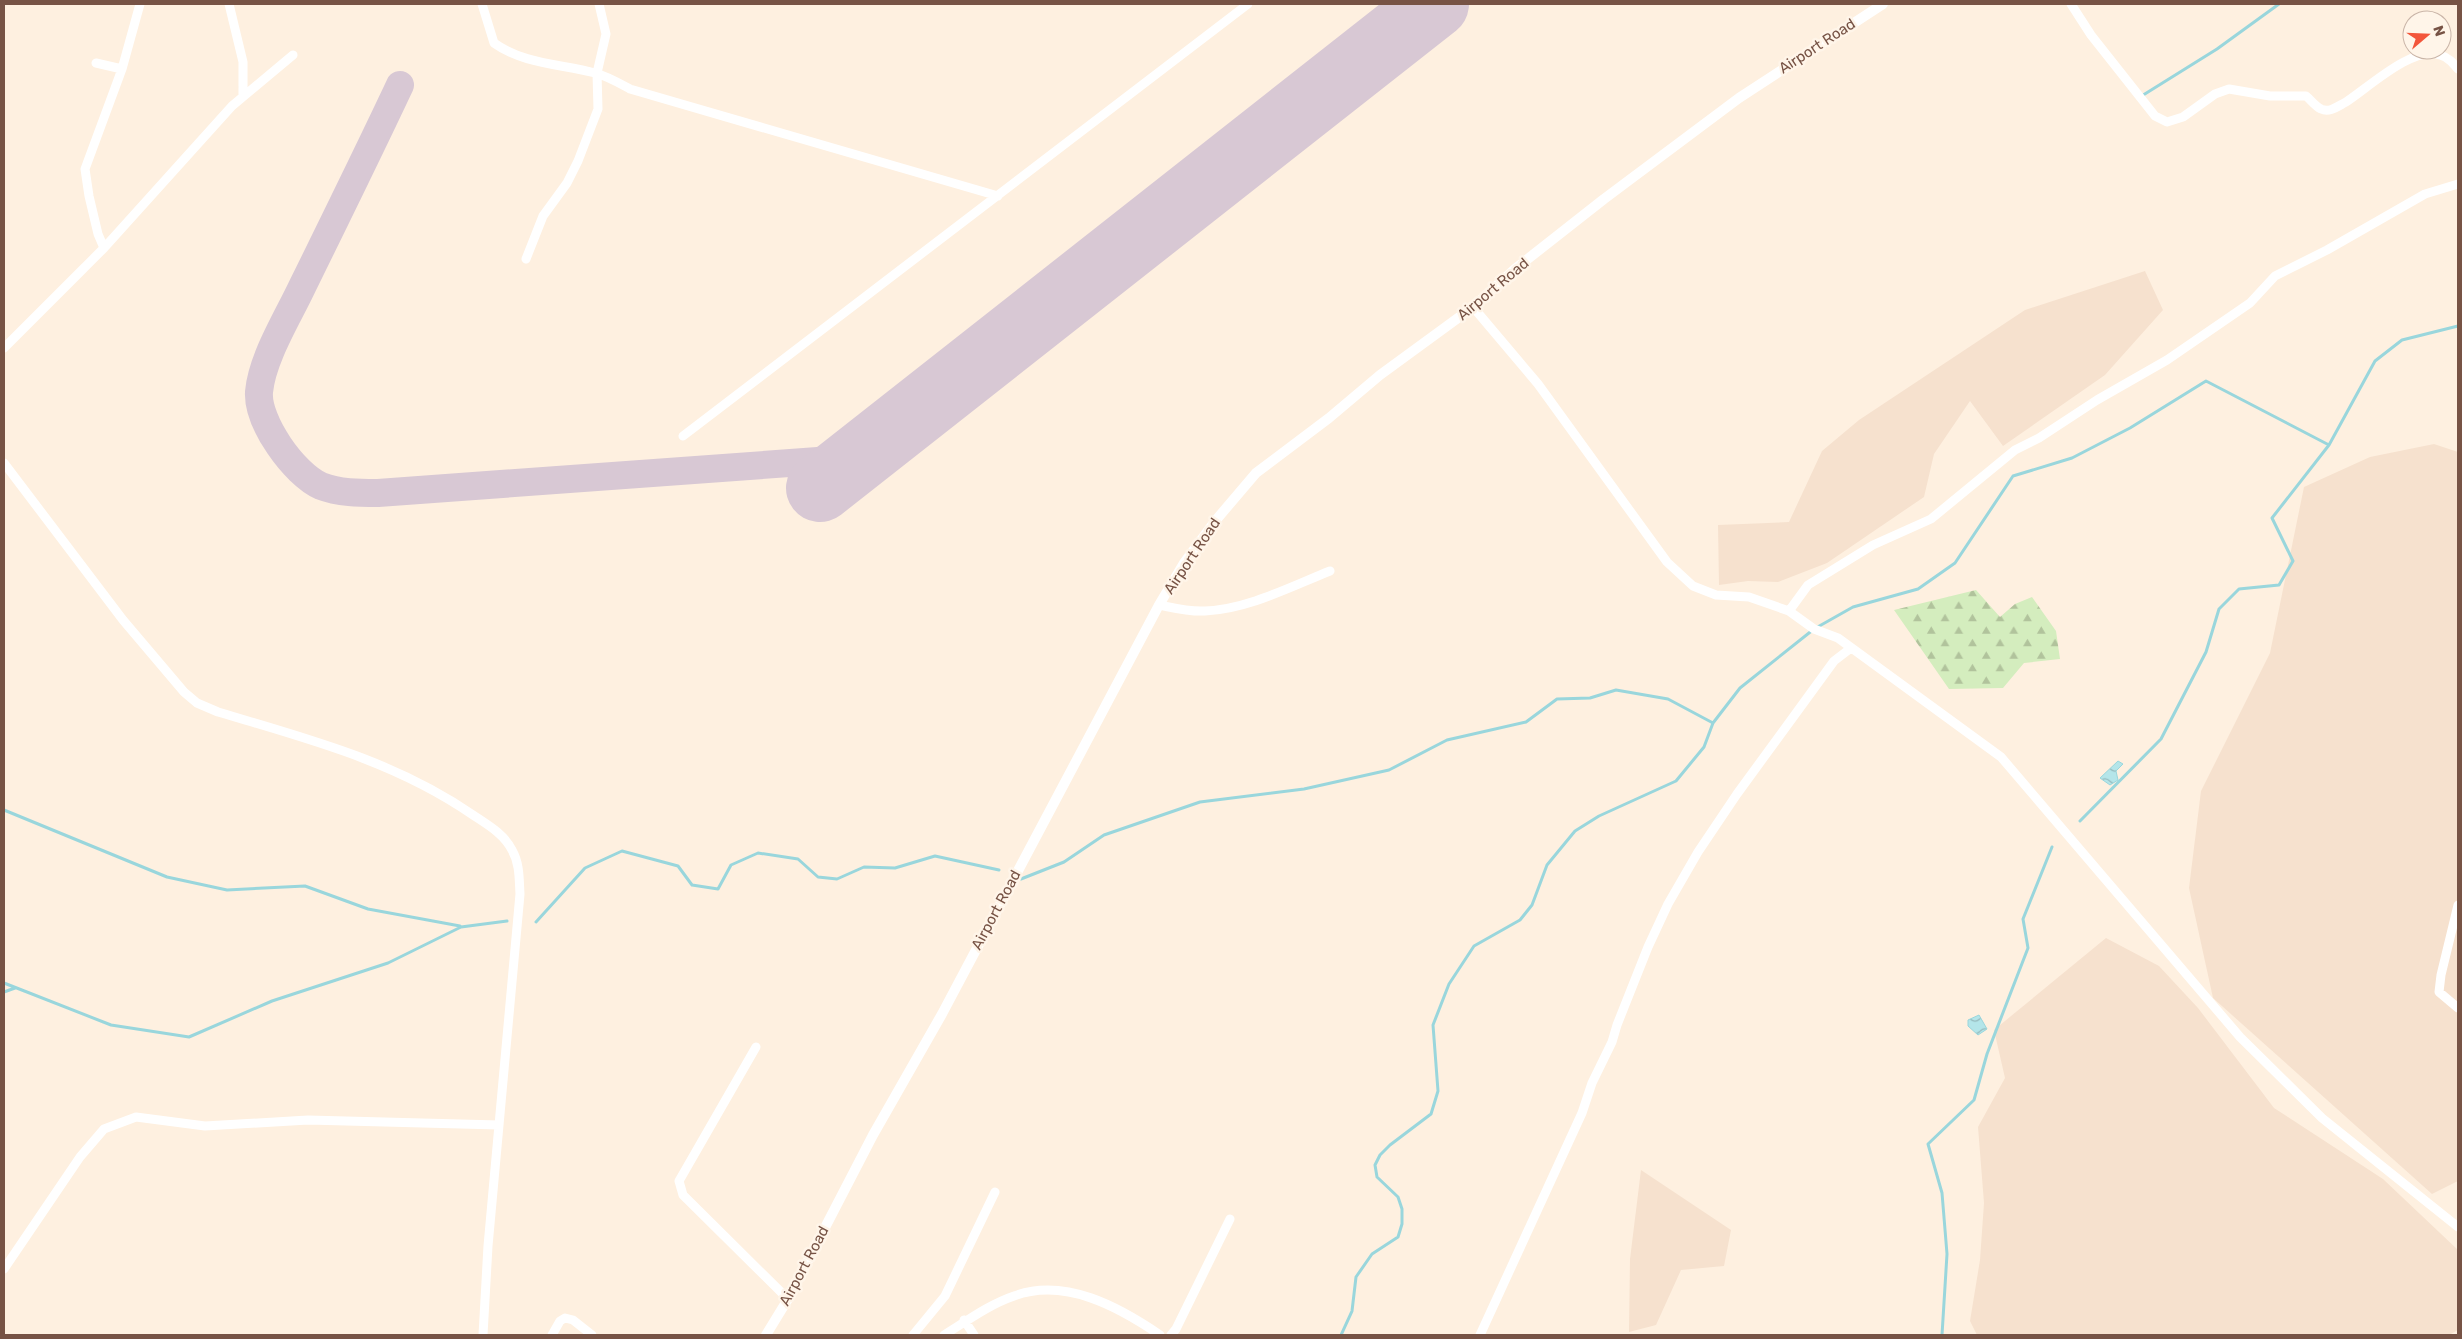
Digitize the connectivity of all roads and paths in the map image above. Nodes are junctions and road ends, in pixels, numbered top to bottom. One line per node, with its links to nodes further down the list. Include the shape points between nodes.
1 (140, 4): 10 (street)
2 (229, 4): 13 (street, via 242,62)
3 (482, 4): 12 (street, via 494,43 504,50 541,62)
4 (598, 4): 12 (street, via 606,34)
5 (1248, 4): 15 (street)
6 (1883, 4): 18 (street, Airport Road, via 1739,98 1515,269)
7 (2071, 4): 11 (street, via 2091,35 2155,116 2167,122 2183,117 2215,94 2229,89 2270,96 2306,96 2327,110 2334,109 2416,56 2440,54)
8 (293, 56): 13 (street)
9 (96, 62): 10 (street)
10 (122, 69): 16 (street, via 85,169 98,234)
11 (2458, 69)
12 (597, 73): 15 (street, via 630,89); 17 (street, via 598,108 578,161 567,183 543,216)
13 (243, 96): 16 (street)
14 (2458, 184): 24 (street, via 2425,194 2275,276 2250,302 2167,360 2015,450 1931,520 1873,545 1808,585)
15 (998, 196): 20 (street)
16 (104, 248): 19 (street)
17 (526, 259)
18 (1473, 307): 23 (street, Airport Road, via 1256,473 1210,527); 24 (street, via 1538,384 1667,562 1682,577 1716,596 1749,597)
19 (4, 348)
20 (683, 436)
21 (4, 463): 29 (street, via 123,620 197,703 392,768 455,802 507,841 517,860 520,894)
22 (1330, 572): 23 (street, via 1252,602 1223,608 1188,611)
23 (1159, 605): 34 (street, Airport Road)
24 (1789, 611): 25 (street, via 1814,629 1838,638)
25 (1851, 648): 32 (street, via 2001,757 2240,1037 2322,1118); 45 (street, via 1829,667 1737,794 1698,852 1661,919 1582,1113)
26 (2458, 905): 27 (street, via 2439,992)
27 (2458, 1008)
28 (756, 1047): 34 (street, via 679,1181 683,1195)
29 (499, 1125): 33 (street, via 308,1120 206,1126 136,1117 104,1129 80,1157); 36 (street)
30 (996, 1192): 40 (street, via 945,1296)
31 (1230, 1219): 44 (street)
32 (2458, 1227)
33 (4, 1269)
34 (788, 1299): 39 (street, Airport Road)
35 (964, 1320): 41 (street); 42 (street); 43 (street, via 1015,1295 1059,1290 1108,1305)
36 (483, 1335)
37 (552, 1335): 38 (street, via 565,1318 573,1320)
38 (592, 1335)
39 (766, 1335)
40 (913, 1335)
41 (944, 1335)
42 (974, 1335)
43 (1160, 1335)
44 (1171, 1335)
45 (1480, 1335)

